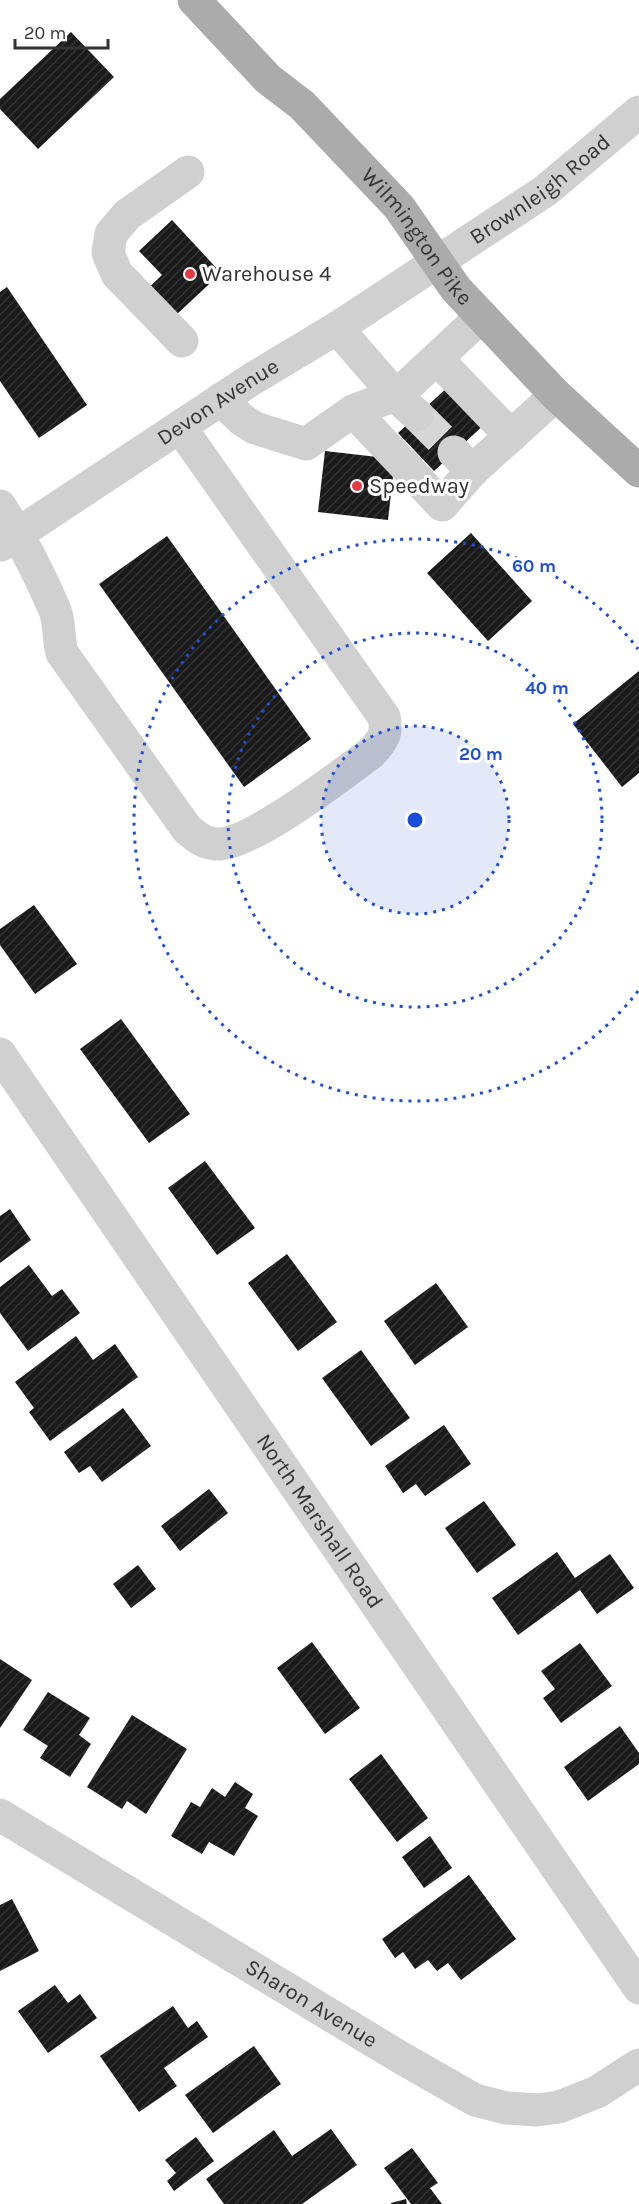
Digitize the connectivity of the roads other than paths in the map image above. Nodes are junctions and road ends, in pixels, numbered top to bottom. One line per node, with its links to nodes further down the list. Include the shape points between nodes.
1 (194, 0): 4 (main road, Wilmington Pike, via 268,79 302,105 399,207)
2 (639, 112): 4 (street, Brownleigh Road, via 545,191)
3 (188, 172): 7 (street, via 127,215 111,234 108,253 117,274)
4 (436, 261): 5 (main road, Wilmington Pike); 6 (street, Devon Avenue)
5 (482, 316): 8 (street); 9 (main road, Wilmington Pike)
6 (337, 328): 10 (street, Devon Avenue); 11 (street)
7 (182, 341)
8 (436, 359): 11 (street); 14 (street)
9 (556, 395): 14 (street); 15 (main road, Wilmington Pike)
10 (221, 399): 12 (street, via 255,428 306,444); 13 (street, Devon Avenue)
11 (406, 405): 12 (street)
12 (353, 411): 14 (street, via 442,505 463,462)
13 (180, 427): 17 (street, Devon Avenue); 17 (street, via 384,717 387,729 371,753 262,829 238,841 217,844 202,841 187,829 62,653 56,610)
14 (511, 436)
15 (639, 471)
16 (0, 506): 17 (street)
17 (9, 540)
18 (0, 1054): 20 (street, North Marshall Road)
19 (0, 1815): 21 (street, Sharon Avenue, via 475,2100 506,2108 559,2107 597,2091)
20 (639, 1988)
21 (639, 2065)

